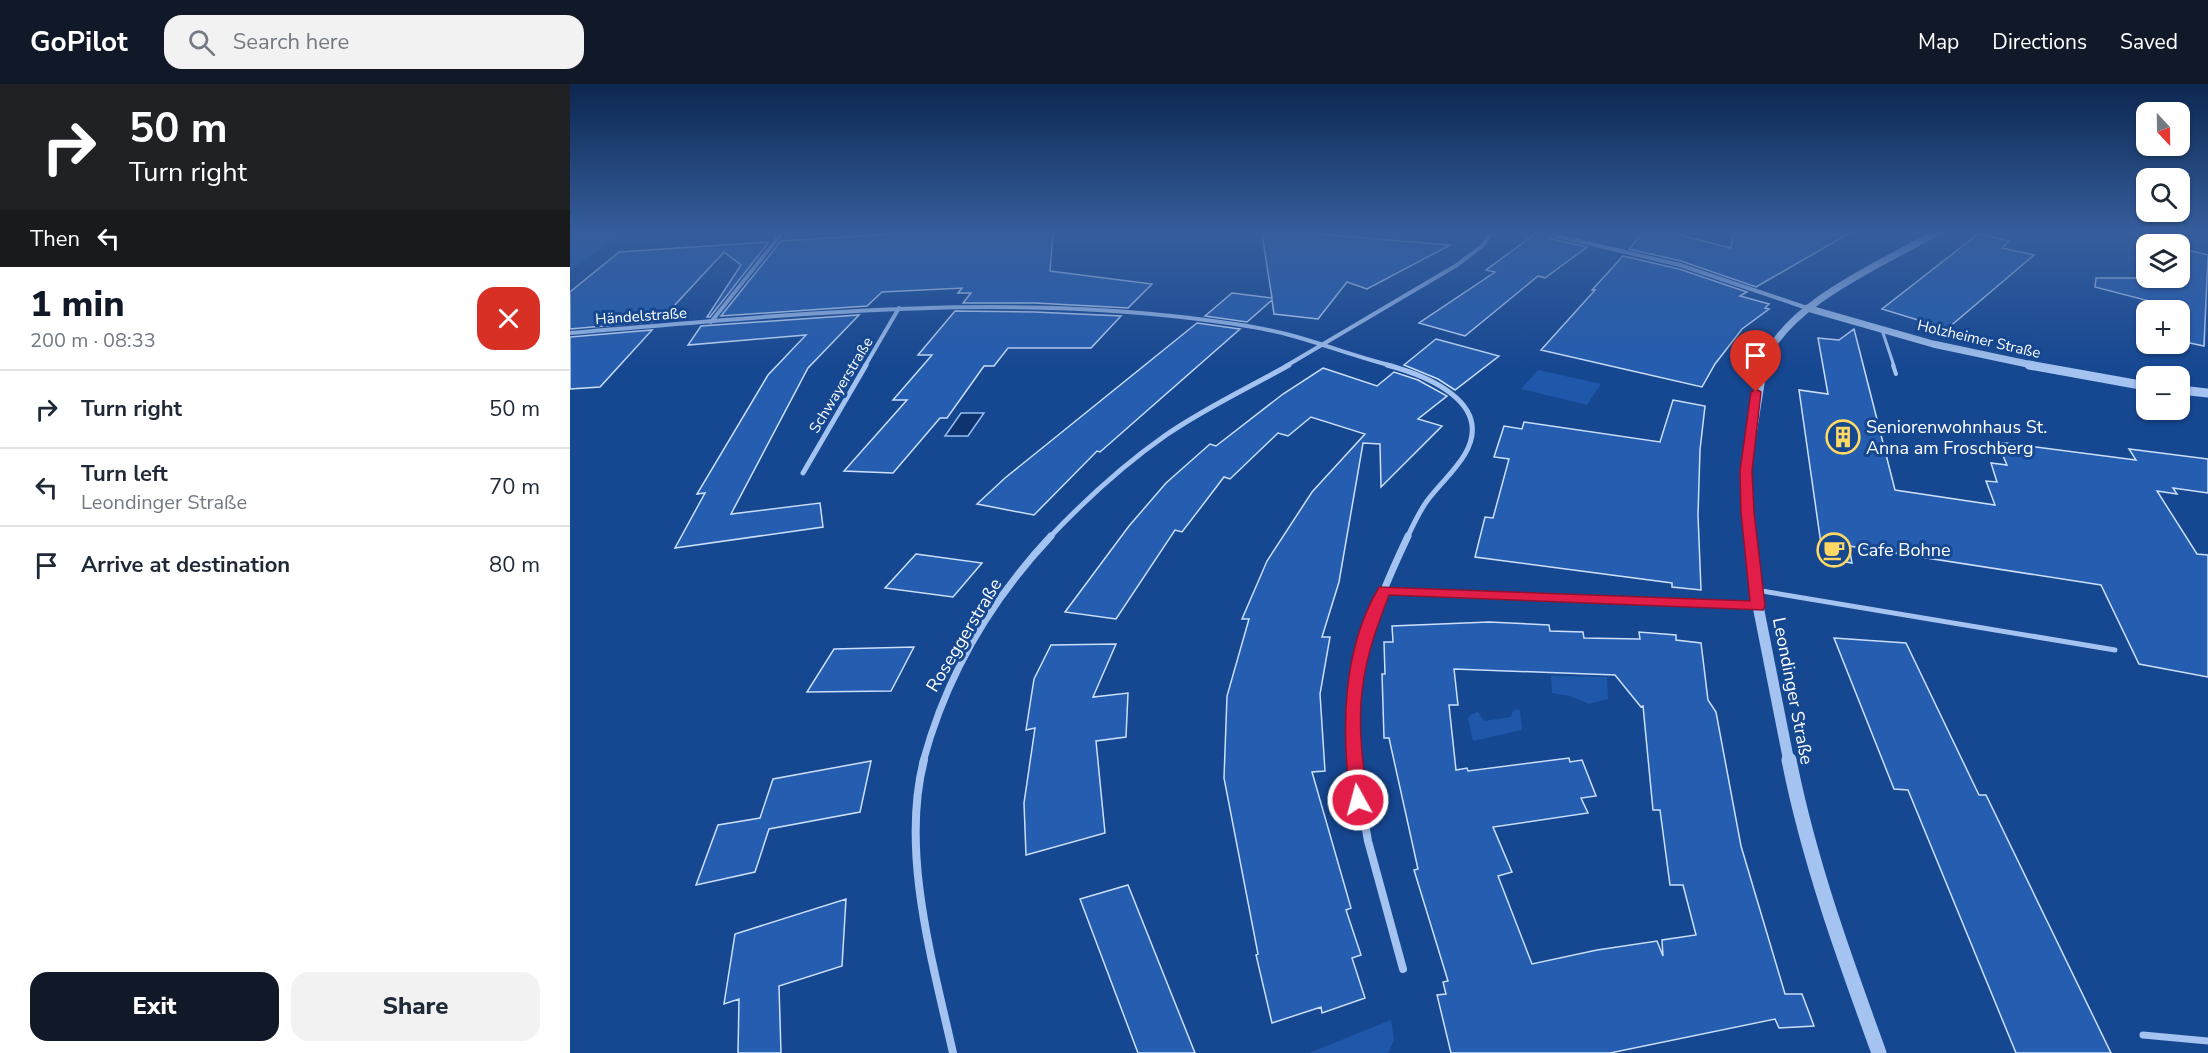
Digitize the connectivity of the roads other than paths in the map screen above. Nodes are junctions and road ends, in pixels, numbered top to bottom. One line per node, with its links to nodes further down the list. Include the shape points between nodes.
1 (745, 279): 7 (street)
2 (1433, 279): 10 (street, Roseggerstraße)
3 (1727, 279): 6 (street)
4 (1856, 279): 6 (street, Leondinger Straße)
5 (899, 308): 7 (street, Händelstraße); 10 (street, Händelstraße, via 1020,305 1126,311 1243,326); 15 (street, Schwayerstraße)
6 (1807, 308): 8 (street, Holzheimer Straße); 17 (street, Leondinger Straße, via 1781,332 1766,356 1756,392 1746,471)
7 (711, 322): 9 (street, Händelstraße)
8 (1882, 330): 11 (lane); 12 (street, Holzheimer Straße, via 2026,364)
9 (570, 333)
10 (1321, 345): 16 (street, Händelstraße, via 1424,376 1449,391 1470,420 1472,436 1465,455 1422,509); 23 (street, Roseggerstraße, via 1174,430 1102,485 1017,575 954,673 935,714 921,768 917,837 926,925)
11 (1896, 374)
12 (2136, 384)
13 (2190, 391): 14 (street)
14 (2208, 393)
15 (803, 473)
16 (1384, 590): 18 (lane); 20 (street, Händelstraße, via 1356,676 1352,746 1358,800)
17 (1756, 591): 18 (street, Leondinger Straße); 19 (lane)
18 (1758, 606): 24 (street, Leondinger Straße, via 1801,821)
19 (2115, 650)
20 (1403, 969)
21 (2143, 1035): 22 (lane)
22 (2208, 1041)
23 (953, 1053)
24 (1879, 1053)

